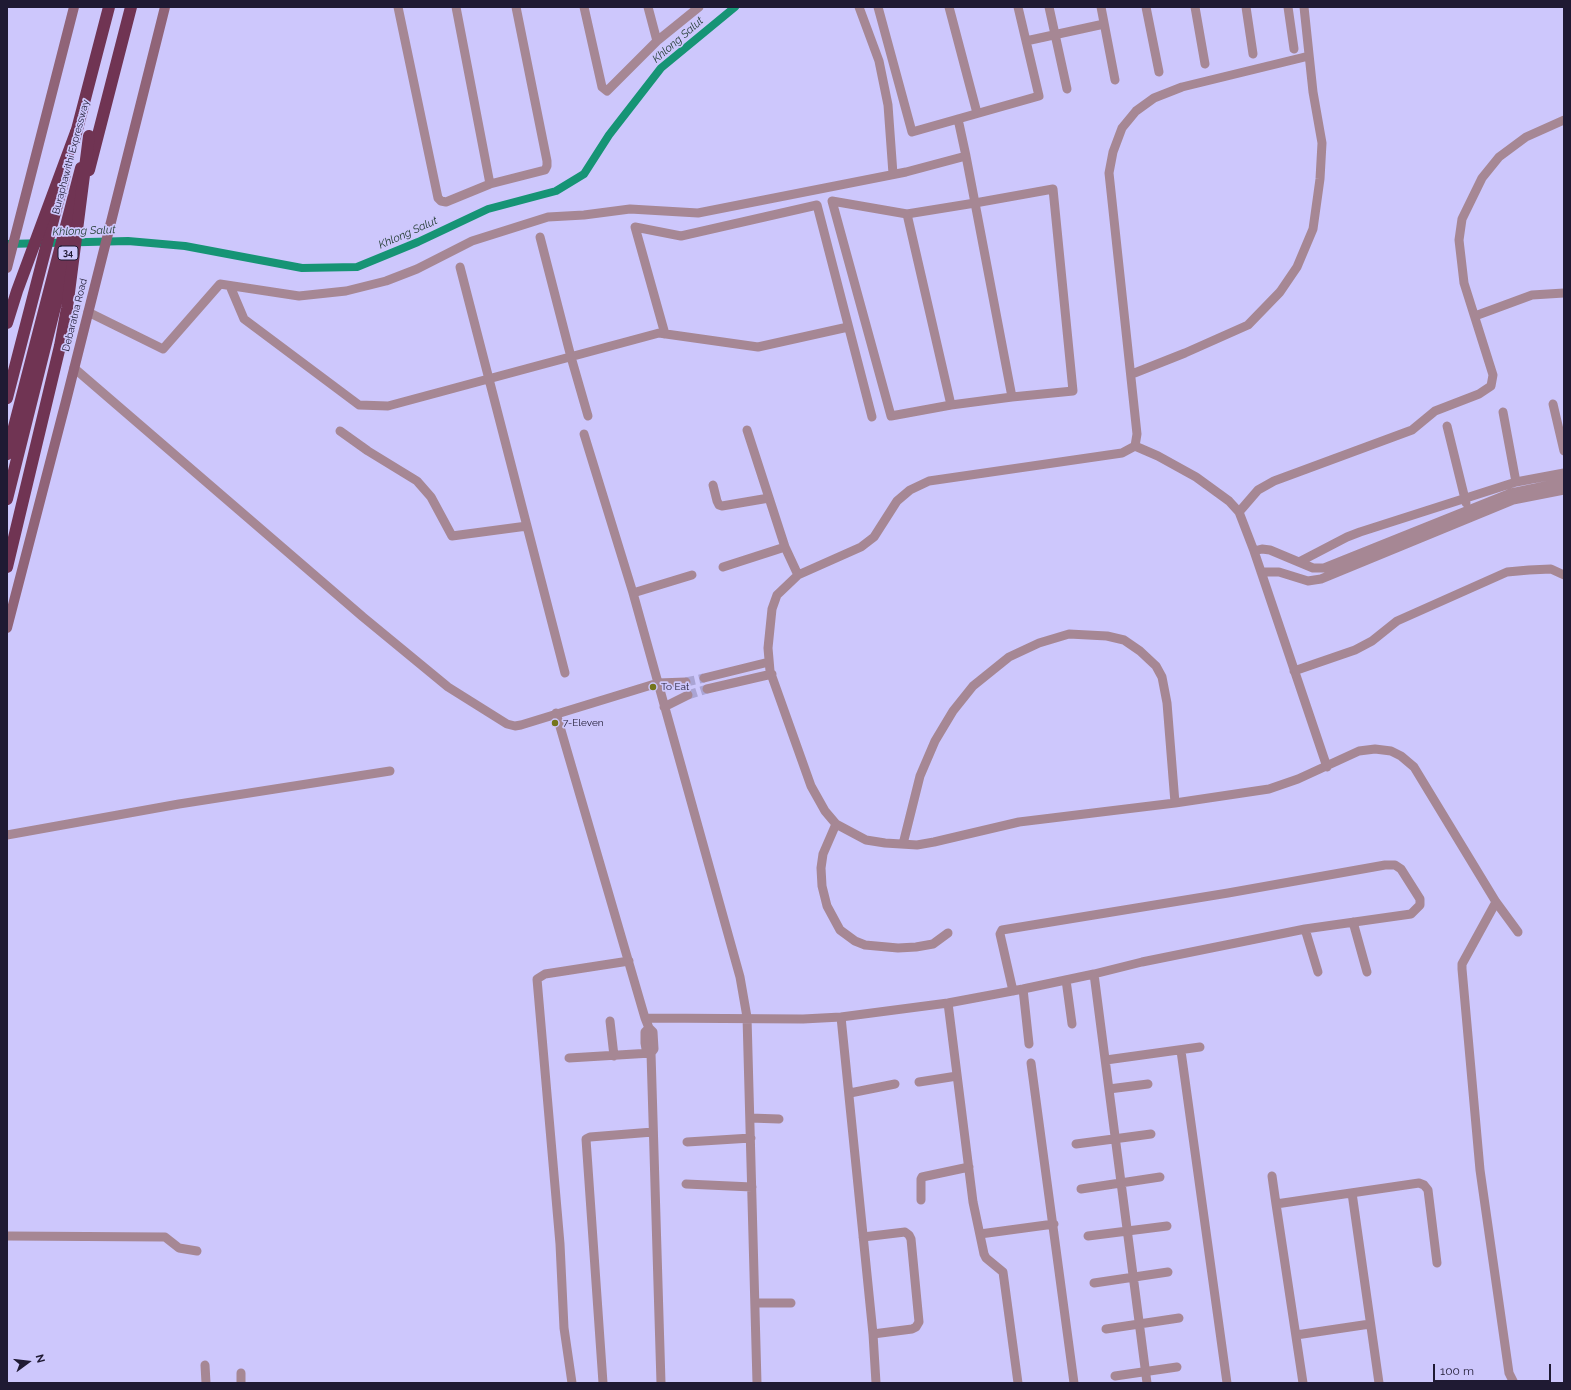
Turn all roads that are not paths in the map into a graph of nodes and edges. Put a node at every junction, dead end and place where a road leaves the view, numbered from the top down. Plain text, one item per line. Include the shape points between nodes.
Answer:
1 (74, 7) edge
2 (101, 7) edge
3 (109, 7) edge
4 (123, 7) edge
5 (131, 7) edge
6 (165, 7) edge
7 (398, 7) edge
8 (456, 7) edge
9 (516, 7) edge
10 (584, 7) edge
11 (648, 7) edge
12 (699, 7) edge
13 (859, 7) edge
14 (878, 7) edge
15 (950, 7) edge
16 (1018, 7) edge
17 (1049, 7) edge
18 (1100, 7) edge
19 (1146, 7) edge
20 (1195, 7) edge
21 (1246, 7) edge
22 (1288, 7) edge
23 (1304, 7) edge
24 (1104, 24) junction
25 (1055, 35) junction
26 (657, 41) junction
27 (1026, 41) junction
28 (1294, 49) dead end
29 (1254, 54) dead end
30 (1309, 56) junction
31 (1205, 64) dead end
32 (1159, 72) dead end
33 (1114, 80) dead end
34 (1067, 89) dead end
35 (977, 114) junction
36 (958, 119) junction
37 (1564, 120) edge
38 (76, 132) junction
39 (89, 136) junction
40 (966, 156) junction
41 (893, 174) junction
42 (490, 184) junction
43 (975, 203) junction
44 (907, 214) junction
45 (540, 238) dead end
46 (460, 267) dead end
47 (7, 268) edge
48 (230, 286) junction
49 (1564, 293) edge
50 (88, 312) junction
51 (1475, 316) junction
52 (7, 323) edge
53 (848, 327) junction
54 (665, 334) junction
55 (571, 357) junction
56 (7, 366) edge
57 (74, 368) junction
58 (1132, 374) junction
59 (488, 379) junction
60 (1012, 397) junction
61 (7, 398) edge
62 (1553, 404) dead end
63 (951, 405) junction
64 (1503, 412) dead end
65 (588, 416) dead end
66 (872, 416) dead end
67 (1447, 426) dead end
68 (340, 430) dead end
69 (747, 430) dead end
70 (584, 434) dead end
71 (1135, 446) junction
72 (1564, 451) edge
73 (7, 454) edge
74 (1564, 473) edge
75 (1516, 482) junction
76 (1564, 482) edge
77 (713, 485) dead end
78 (1564, 490) edge
79 (769, 498) junction
80 (1466, 498) junction
81 (7, 499) edge
82 (1239, 512) junction
83 (1469, 514) junction
84 (1389, 523) junction
85 (527, 526) junction
86 (1393, 540) junction
87 (785, 547) junction
88 (1254, 551) junction
89 (1299, 562) junction
90 (7, 567) edge
91 (723, 567) dead end
92 (1261, 572) junction
93 (692, 575) dead end
94 (798, 575) junction
95 (1564, 575) edge
96 (634, 592) junction
97 (7, 628) edge
98 (769, 662) junction
99 (1294, 671) junction
100 (565, 673) dead end
101 (772, 674) junction
102 (704, 678) tunnel mouth
103 (686, 682) tunnel mouth
104 (658, 683) junction
105 (707, 689) tunnel mouth
106 (688, 695) tunnel mouth
107 (664, 707) junction
108 (556, 713) junction
109 (1327, 767) junction
110 (390, 771) dead end
111 (1175, 803) junction
112 (836, 824) junction
113 (7, 835) edge
114 (903, 844) junction
115 (1496, 902) junction
116 (1353, 922) junction
117 (1305, 929) junction
118 (1518, 932) dead end
119 (948, 933) dead end
120 (629, 961) junction
121 (1318, 972) dead end
122 (1367, 972) dead end
123 (1094, 974) junction
124 (1066, 980) junction
125 (1023, 989) junction
126 (1012, 991) junction
127 (948, 1003) junction
128 (747, 1017) junction
129 (841, 1017) junction
130 (645, 1018) junction
131 (610, 1021) dead end
132 (1072, 1024) dead end
133 (1029, 1044) dead end
134 (1200, 1047) dead end
135 (1181, 1051) junction
136 (651, 1053) junction
137 (614, 1056) junction
138 (569, 1058) dead end
139 (1106, 1060) junction
140 (1031, 1063) dead end
141 (958, 1076) junction
142 (919, 1082) dead end
143 (895, 1084) dead end
144 (1148, 1084) dead end
145 (1109, 1089) junction
146 (850, 1093) junction
147 (750, 1118) junction
148 (779, 1119) dead end
149 (653, 1132) junction
150 (1151, 1134) dead end
151 (751, 1138) junction
152 (1116, 1138) junction
153 (686, 1142) dead end
154 (1076, 1144) dead end
155 (969, 1167) junction
156 (1272, 1176) dead end
157 (1160, 1177) dead end
158 (1122, 1182) junction
159 (686, 1184) dead end
160 (752, 1187) junction
161 (1081, 1190) dead end
162 (1352, 1193) junction
163 (921, 1200) dead end
164 (1276, 1204) junction
165 (1054, 1224) junction
166 (1167, 1226) dead end
167 (1128, 1230) junction
168 (980, 1234) junction
169 (7, 1236) edge
170 (1088, 1236) dead end
171 (863, 1237) junction
172 (197, 1251) dead end
173 (1437, 1263) dead end
174 (1168, 1272) dead end
175 (1134, 1278) junction
176 (1094, 1283) dead end
177 (756, 1303) junction
178 (791, 1303) dead end
179 (1178, 1318) dead end
180 (1370, 1324) junction
181 (1140, 1325) junction
182 (1106, 1329) dead end
183 (873, 1334) junction
184 (1296, 1335) junction
185 (205, 1365) dead end
186 (1177, 1367) dead end
187 (1146, 1370) junction
188 (241, 1373) dead end
189 (1115, 1376) dead end
190 (206, 1383) edge
191 (241, 1383) edge
192 (572, 1383) edge
193 (603, 1383) edge
194 (661, 1383) edge
195 (757, 1383) edge
196 (876, 1383) edge
197 (1018, 1383) edge
198 (1074, 1383) edge
199 (1147, 1383) edge
200 (1227, 1383) edge
201 (1303, 1383) edge
202 (1379, 1383) edge
203 (1514, 1383) edge

1 - 47 main road
2 - 56 highway
3 - 38 highway, Buraphawithi Expressway
4 - 39 highway, Buraphawithi Expressway
5 - 81 highway, 34
6 - 50 main road, Debaratna Road
7 - 42 street via 438,198 446,202
8 - 42 street
9 - 42 street via 547,166 545,170
10 - 26 street via 605,90 608,90
11 - 26 street
12 - 26 street
13 - 41 street via 879,61 888,105
14 - 36 street via 912,132
15 - 35 street
16 - 27 street
17 - 25 street
18 - 24 street
19 - 32 street
20 - 31 street
21 - 29 street
22 - 28 street
23 - 30 street
24 - 25 street
24 - 33 street
25 - 27 street
25 - 34 street
27 - 35 street via 1039,96
30 - 58 street via 1322,143 1320,179 1313,229 1297,267 1280,292 1248,325
30 - 58 street via 1182,87 1154,98 1136,111 1122,128 1109,173
35 - 36 street
36 - 40 street
37 - 51 street via 1526,137 1499,157 1482,178 1462,220 1458,240 1464,283
38 - 52 highway, bridge
38 - 61 highway, Buraphawithi Expressway, bridge
39 - 73 highway, Buraphawithi Expressway, bridge
39 - 90 highway, bridge via 67,308
40 - 41 street
40 - 43 street
41 - 48 street via 698,213 630,209 548,217 472,241 418,269 386,281 346,291 299,296
43 - 44 street
43 - 60 street
43 - 60 street via 1053,189 1073,391
44 - 63 street
44 - 63 street via 832,201 890,416
45 - 55 street
46 - 59 street
48 - 50 street via 220,284 163,349
48 - 59 street via 244,318 359,405 388,406
49 - 51 street via 1532,295
50 - 57 main road, Debaratna Road
51 - 82 street via 1493,375 1491,386 1487,390 1441,408 1412,430 1274,481 1258,490
53 - 54 street via 758,347
53 - 54 street via 817,205 681,236 635,227
53 - 66 street
54 - 55 street via 659,333
55 - 59 street
55 - 65 street
57 - 97 main road, Debaratna Road
57 - 108 street via 448,688 507,724 515,726
58 - 71 street via 1137,434
59 - 85 street
60 - 63 street
62 - 72 street
64 - 75 street
67 - 80 street
68 - 85 street via 368,451 417,481 431,497 452,536
69 - 79 street
70 - 96 street
71 - 82 street via 1196,477 1229,501
71 - 94 street via 1122,453 929,481 910,490 897,501 874,537 861,548
74 - 75 street
75 - 80 street
76 - 83 street via 1511,493
77 - 79 street via 717,501 722,506
78 - 83 street via 1513,500
79 - 87 street
80 - 83 street
80 - 84 street
82 - 88 street
83 - 86 street
83 - 92 street via 1321,579 1308,581 1279,572
84 - 86 street
84 - 89 street via 1347,537
85 - 100 street
86 - 89 street via 1324,568 1313,568
87 - 91 street
87 - 94 street
88 - 89 street via 1270,550
88 - 92 street
92 - 99 street
93 - 96 street
94 - 98 street via 777,595 772,609
95 - 99 street via 1551,569 1507,572 1397,621 1372,642 1355,650
96 - 104 street
98 - 101 street
98 - 102 street
99 - 109 street
101 - 105 street
101 - 112 street via 811,786 825,811
103 - 104 street
104 - 107 street
104 - 108 street
106 - 107 street
107 - 128 street via 740,976
108 - 120 street
109 - 111 street via 1269,789
109 - 115 street via 1359,752 1375,749 1401,756 1414,767
110 - 113 street via 178,804
111 - 114 street via 1019,822 934,842
111 - 114 street via 1167,703 1162,677 1156,666 1124,640 1106,636 1069,634 1039,643 1009,657 973,686 953,711 935,741 920,776
112 - 114 street via 866,840
112 - 119 street via 823,854 821,868 827,906 840,930 855,941 898,948 933,944
115 - 118 street
115 - 203 street via 1462,964 1462,969 1480,1170 1508,1373
116 - 117 street
116 - 122 street
116 - 126 street via 1411,914 1417,908 1420,899 1401,869 1395,865 1385,865 1002,930 1000,934
117 - 121 street
117 - 123 street
120 - 130 street
120 - 192 street via 545,974 537,979 560,1244 564,1328
123 - 124 street
123 - 139 street
124 - 125 street
124 - 132 street
125 - 126 street
125 - 133 street
126 - 127 street
127 - 129 street
127 - 141 street
128 - 129 street
128 - 130 street
128 - 147 street
129 - 146 street
130 - 136 street via 655,1042
131 - 137 street
134 - 135 street
135 - 139 street
135 - 200 street
136 - 137 street
136 - 149 street
137 - 138 street
139 - 145 street
140 - 165 street
141 - 142 street
141 - 155 street
143 - 146 street
144 - 145 street
145 - 152 street
146 - 171 street
147 - 148 street
147 - 151 street
149 - 193 street via 586,1139
149 - 194 street
150 - 152 street
151 - 153 street
151 - 160 street
152 - 154 street
152 - 158 street
155 - 163 street via 922,1177
155 - 168 street
156 - 164 street
157 - 158 street
158 - 161 street
158 - 167 street
159 - 160 street
160 - 177 street
162 - 164 street
162 - 173 street via 1420,1183 1424,1185 1428,1190
162 - 180 street
164 - 184 street
165 - 168 street
165 - 198 street
166 - 167 street
167 - 170 street
167 - 175 street
168 - 197 street via 986,1258 1003,1272
169 - 172 street via 165,1237 179,1248
171 - 183 street
171 - 183 street via 905,1232 909,1235 919,1322 912,1329
174 - 175 street
175 - 176 street
175 - 181 street
177 - 178 street
177 - 195 street
179 - 181 street
180 - 184 street
180 - 202 street
181 - 182 street
181 - 187 street
183 - 196 street
184 - 201 street
185 - 190 street
186 - 187 street
187 - 189 street
187 - 199 street
188 - 191 street

